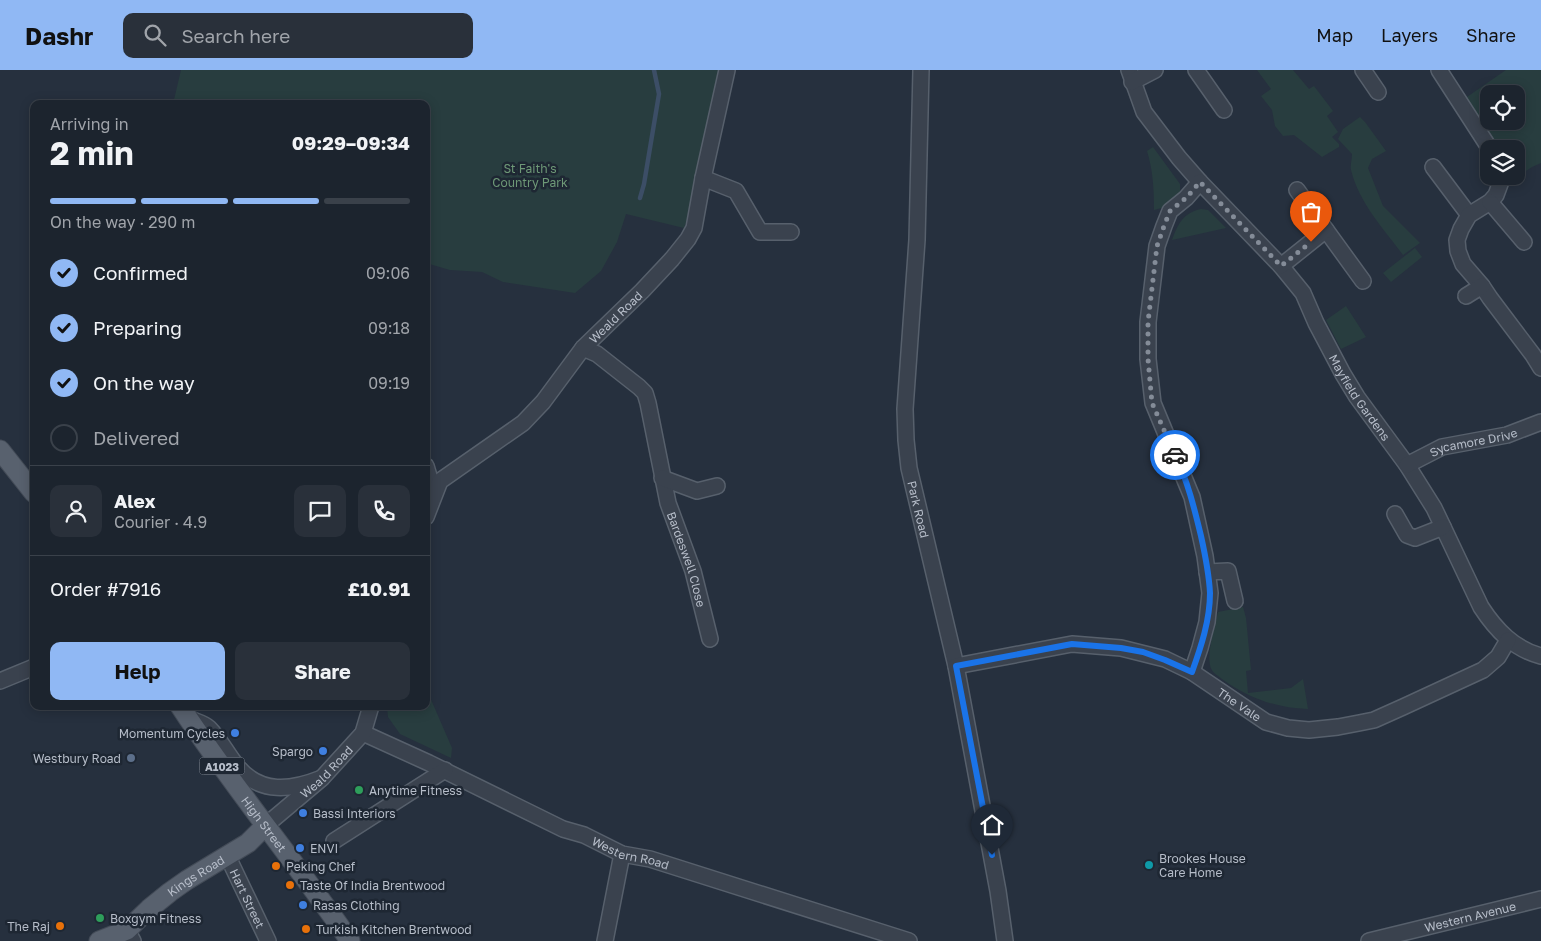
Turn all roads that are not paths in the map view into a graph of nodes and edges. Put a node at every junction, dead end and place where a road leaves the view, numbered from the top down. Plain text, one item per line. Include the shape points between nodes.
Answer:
1 (727, 70) edge
2 (921, 70) edge
3 (1155, 70) edge
4 (1196, 70) edge
5 (1364, 70) edge
6 (1440, 70) edge
7 (1131, 76) edge
8 (1378, 92) dead end
9 (1224, 110) dead end
10 (1484, 140) edge
11 (1433, 167) dead end
12 (703, 178) junction
13 (1200, 182) junction
14 (1500, 185) edge
15 (1297, 190) dead end
16 (1490, 202) junction
17 (1469, 215) junction
18 (1326, 230) junction
19 (791, 232) dead end
20 (1524, 242) dead end
21 (1281, 266) junction
22 (1363, 281) dead end
23 (1482, 286) junction
24 (1466, 296) dead end
25 (583, 348) junction
26 (1541, 368) edge
27 (1541, 422) edge
28 (0, 450) edge
29 (1407, 465) junction
30 (430, 475) edge
31 (662, 478) junction
32 (717, 486) dead end
33 (30, 488) edge
34 (1396, 514) dead end
35 (1443, 527) junction
36 (1207, 572) junction
37 (1235, 601) dead end
38 (710, 639) dead end
39 (1508, 640) junction
40 (1541, 656) edge
41 (956, 666) junction
42 (30, 669) edge
43 (1192, 672) junction
44 (0, 681) edge
45 (370, 710) edge
46 (184, 712) edge
47 (363, 733) junction
48 (445, 770) junction
49 (322, 778) junction
50 (265, 826) junction
51 (334, 841) dead end
52 (622, 854) junction
53 (227, 856) junction
54 (1541, 898) edge
55 (130, 935) edge
56 (99, 941) edge
57 (268, 941) edge
58 (350, 941) edge
59 (605, 941) edge
60 (909, 941) edge
61 (1005, 941) edge
62 (1369, 941) edge

1 - 12 street, Weald Road
2 - 41 street, Park Road via 918,240 905,409 906,440 909,468
3 - 7 street, Mayfield Gardens
4 - 9 street
5 - 8 street
6 - 10 street
7 - 13 street, Mayfield Gardens via 1144,112
11 - 17 street
12 - 19 street via 736,190 760,232
12 - 25 street, Weald Road via 694,228 688,239 642,291
13 - 21 street, Mayfield Gardens
13 - 36 street via 1170,211 1157,246 1148,322 1148,359 1152,403 1192,497
14 - 16 street
15 - 18 street
16 - 17 street
16 - 20 street
17 - 23 street via 1457,240 1458,251 1463,264
18 - 21 street
18 - 22 street
21 - 29 street, Mayfield Gardens via 1303,294 1357,397
23 - 24 street
23 - 26 street
25 - 30 street, Weald Road via 523,423
25 - 31 street, Bardeswell Close via 597,354 645,393
27 - 29 street, Sycamore Drive via 1507,435 1442,447
28 - 33 main road
29 - 35 street, Mayfield Gardens
31 - 32 street via 697,491
31 - 38 street, Bardeswell Close via 668,504 693,571
34 - 35 street via 1407,535 1415,538
35 - 39 street, Mayfield Gardens via 1488,618
36 - 37 street via 1228,571
36 - 43 street via 1210,593 1207,622
39 - 40 street, Mayfield Gardens
39 - 43 street, The Vale via 1498,657 1483,670 1404,708 1374,720 1309,730 1266,722
41 - 43 street, The Vale via 1072,644 1143,652
41 - 61 street, Park Road
42 - 44 street
45 - 47 street, Weald Road
46 - 49 street via 208,727 238,768 258,783 284,788
46 - 50 main road, High Street / A1023
47 - 48 street, Western Road
47 - 49 street, Weald Road
48 - 51 street
48 - 52 street, Western Road via 563,829 584,835
49 - 50 street, Weald Road
50 - 53 main road, Kings Road via 248,843
50 - 58 main road, High Street / A1023
52 - 59 street
52 - 60 street, Western Road via 650,859
53 - 55 main road, Kings Road via 149,909
53 - 57 street, Hart Street
54 - 62 street, Western Avenue
55 - 56 main road, Kings Road

